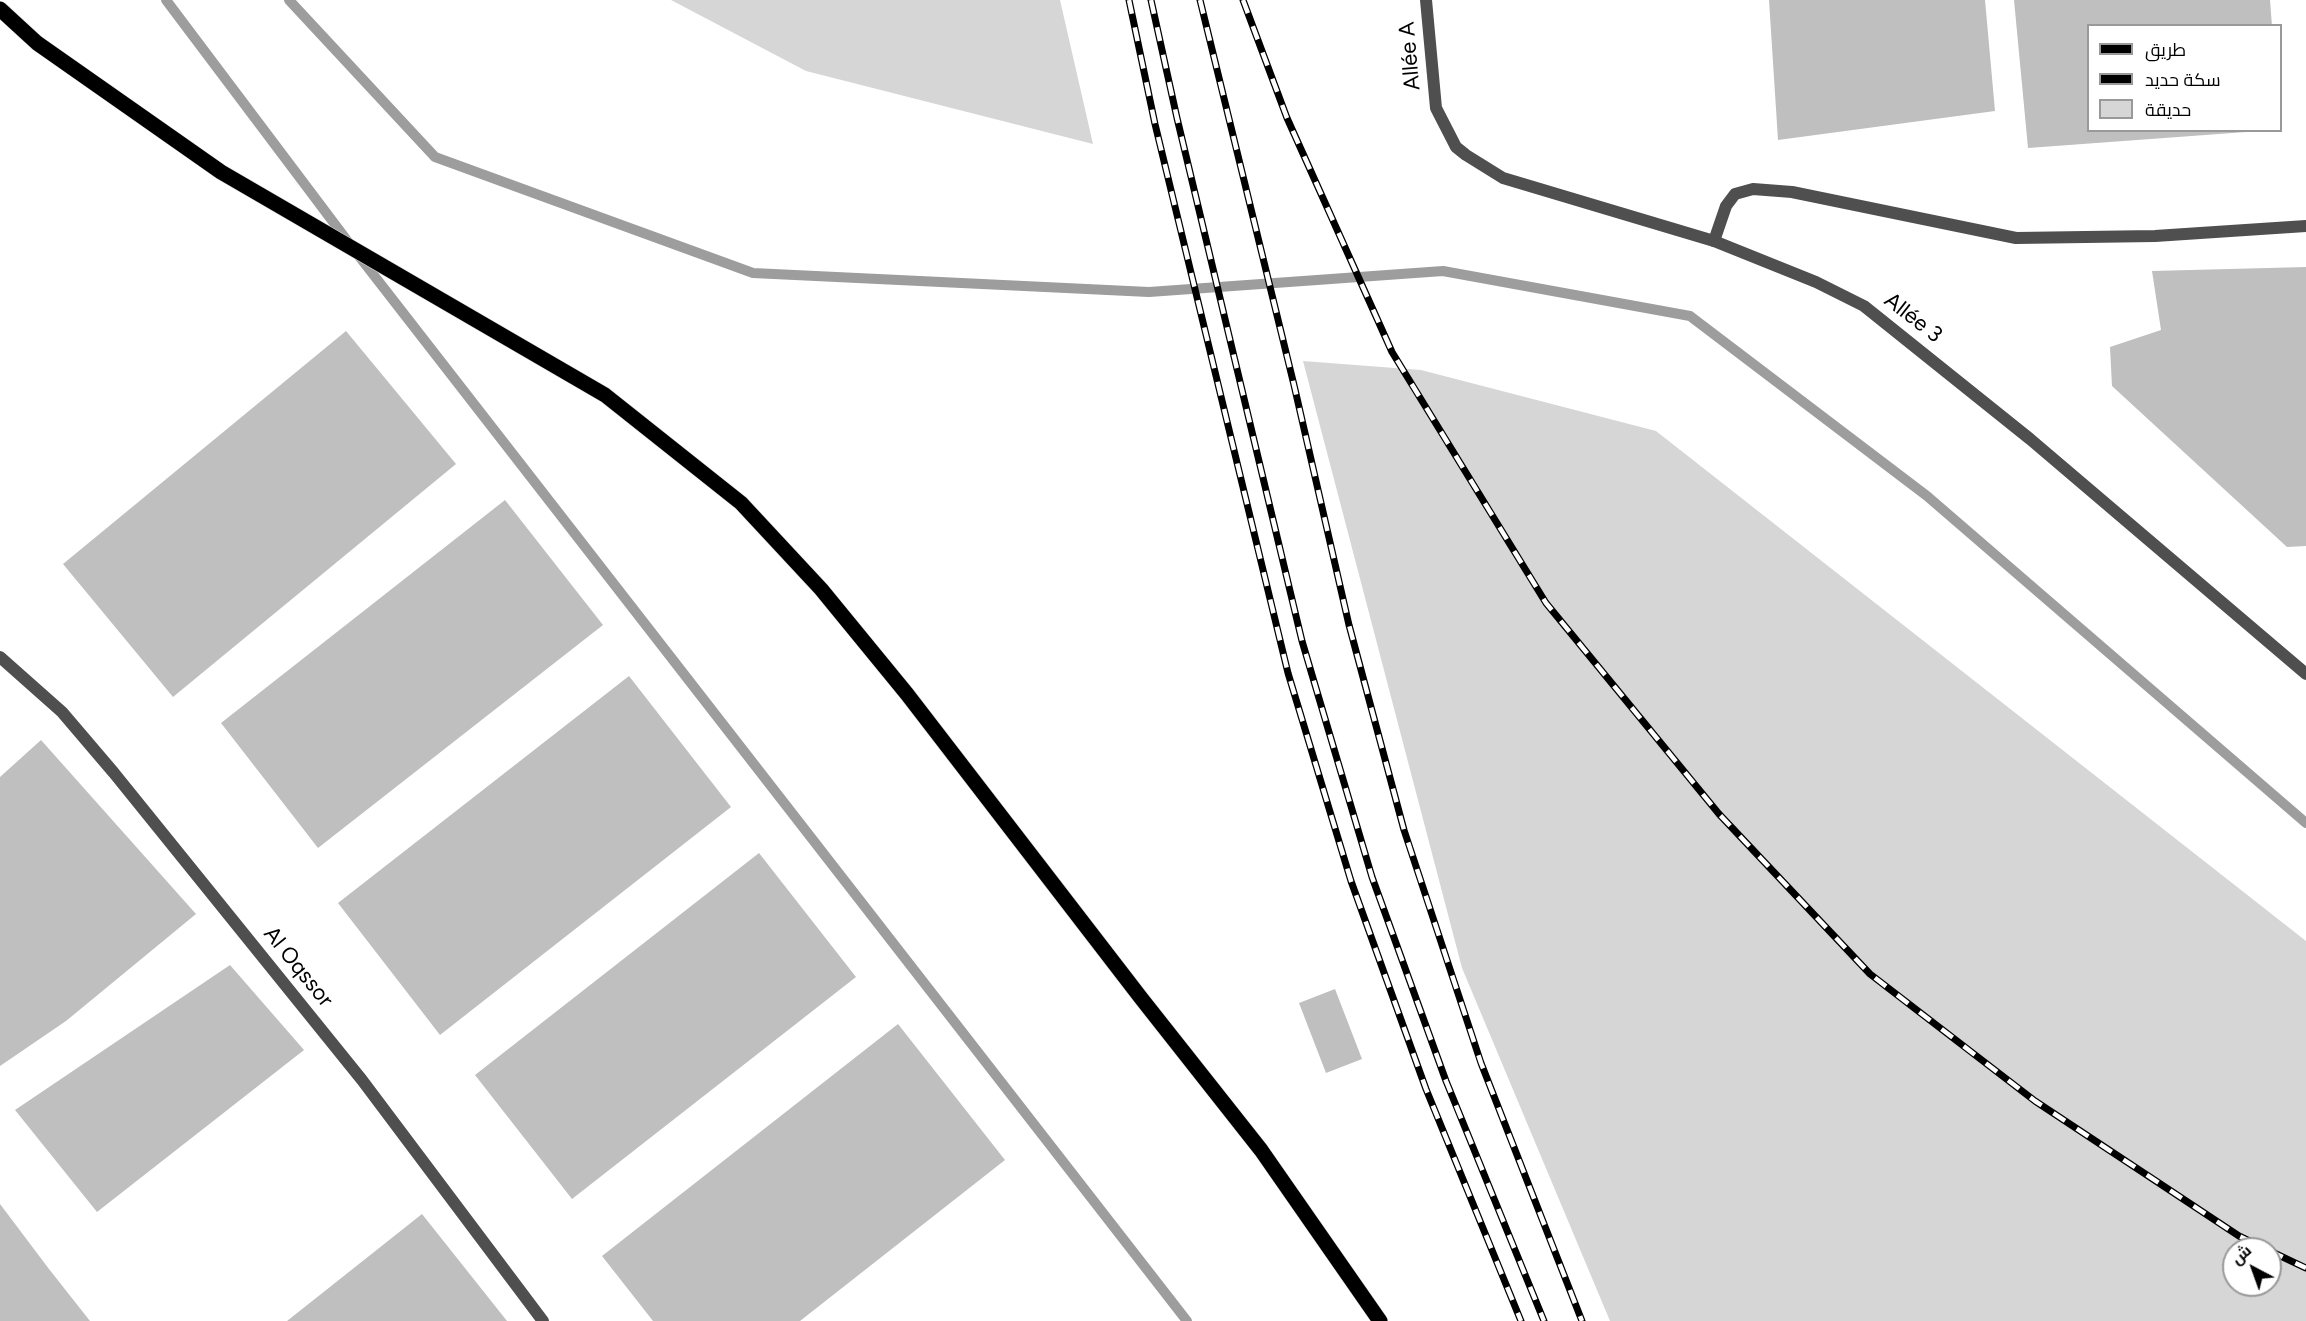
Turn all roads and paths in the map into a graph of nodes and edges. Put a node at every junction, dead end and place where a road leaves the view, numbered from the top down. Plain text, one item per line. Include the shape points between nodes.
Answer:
1 (1426, 0) edge
2 (0, 9) edge
3 (1436, 108) joint
4 (2306, 226) edge
5 (1714, 241) junction
6 (0, 657) edge
7 (2306, 674) edge
8 (543, 1321) edge
9 (1380, 1321) edge

1 - 3 street, Allée A
2 - 9 main road via 55,57 221,172 605,395 741,503 821,589 907,694 1261,1150
3 - 5 street, Allée 3 via 1456,147 1503,178
4 - 5 street via 2155,236 2016,238 1792,192 1753,189 1735,194 1726,206
5 - 7 street, Allée 3 via 1864,306 2030,439
6 - 8 street, Al Oqssor via 62,712 114,773 362,1080

